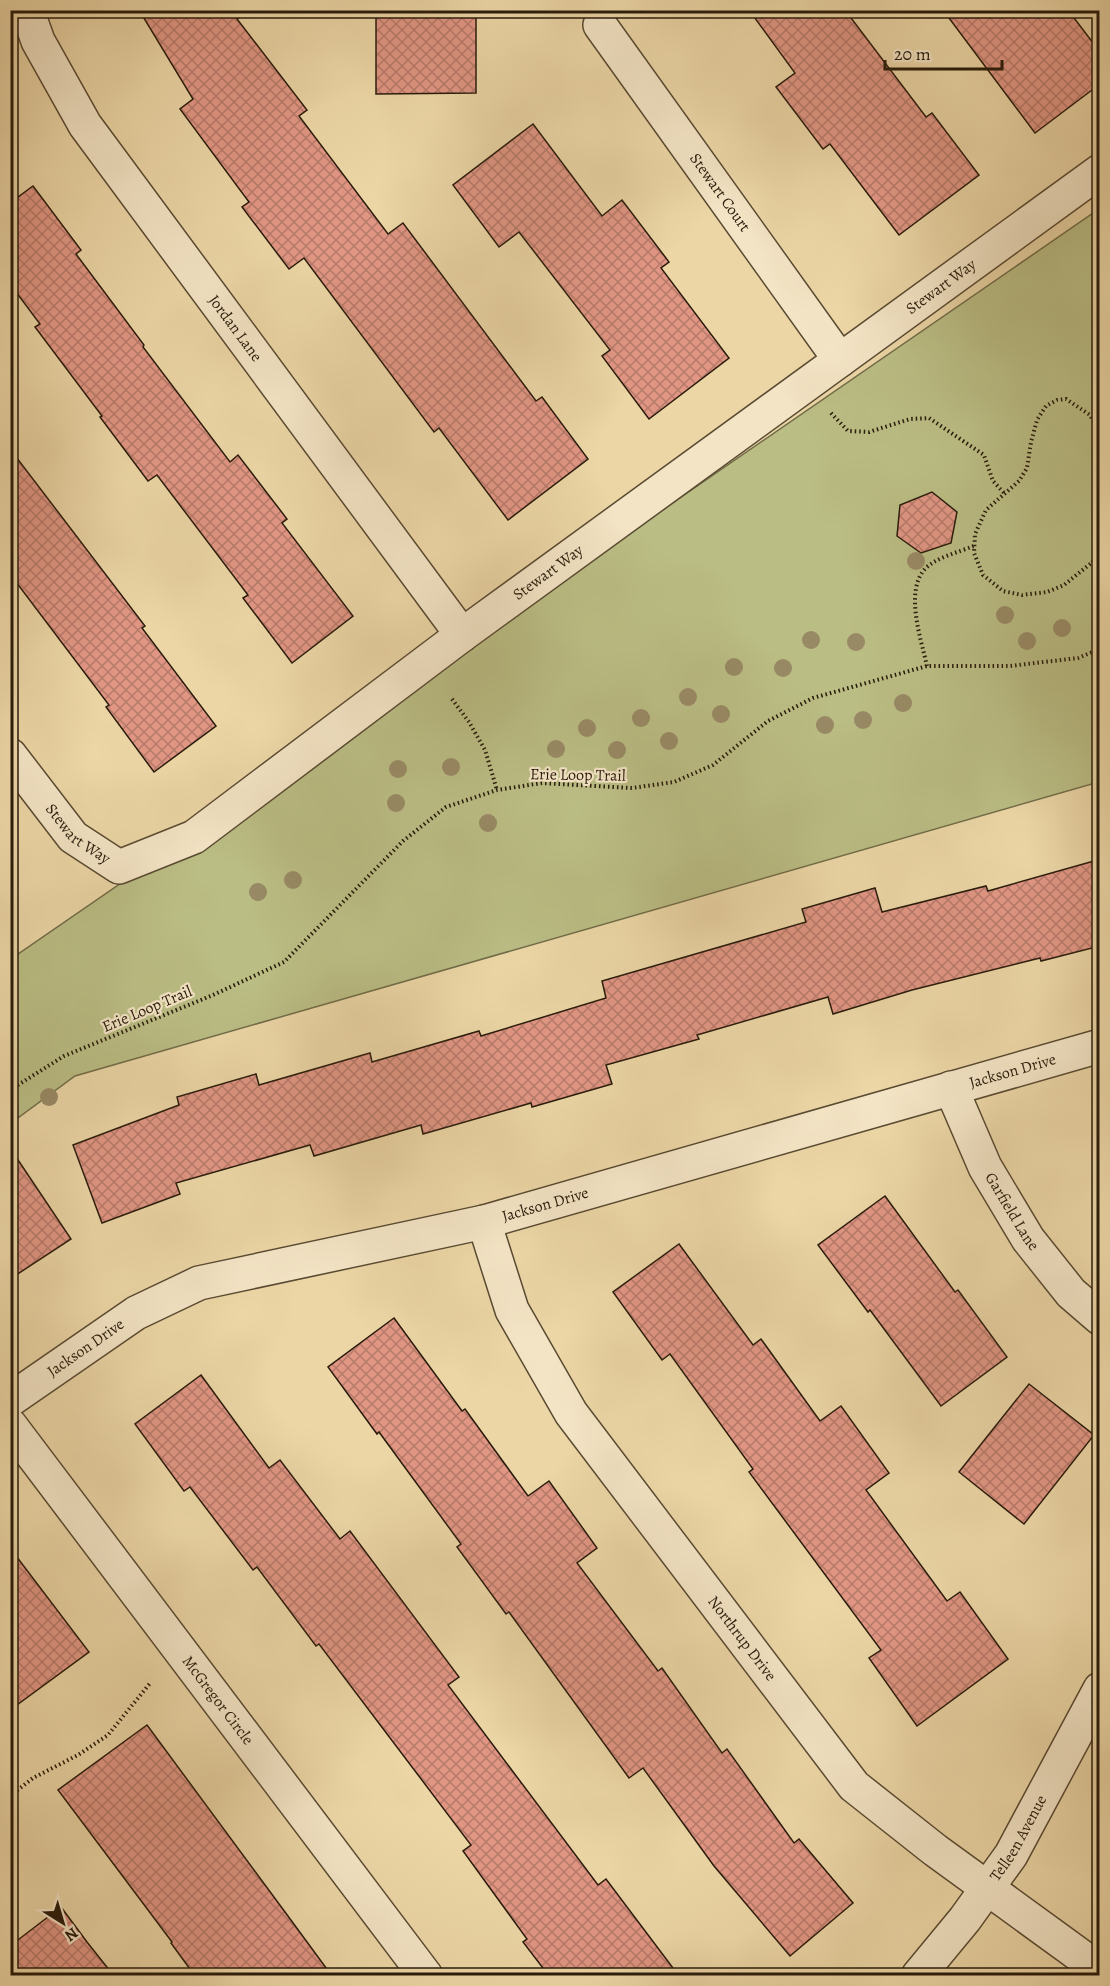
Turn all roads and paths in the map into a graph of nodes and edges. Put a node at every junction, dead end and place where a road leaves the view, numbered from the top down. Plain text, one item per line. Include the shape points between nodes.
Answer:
1 (27, 10) edge
2 (600, 26) dead end
3 (1100, 171) edge
4 (840, 360) junction
5 (829, 411) dead end
6 (1100, 434) edge
7 (1004, 493) junction
8 (974, 546) junction
9 (1100, 556) edge
10 (1092, 560) junction
11 (1100, 567) edge
12 (462, 635) junction
13 (1100, 649) edge
14 (927, 666) junction
15 (452, 699) dead end
16 (10, 755) edge
17 (497, 790) junction
18 (1100, 1046) edge
19 (951, 1088) junction
20 (10, 1090) edge
21 (484, 1222) junction
22 (1100, 1318) edge
23 (10, 1400) edge
24 (10, 1425) edge
25 (151, 1682) dead end
26 (1100, 1689) edge
27 (10, 1796) edge
28 (988, 1888) junction
29 (1100, 1970) edge
30 (426, 1976) edge
31 (918, 1976) edge

1 - 12 street, Jordan Lane via 38,41 85,125
2 - 4 street, Stewart Court
3 - 4 street, Stewart Way
4 - 12 street, Stewart Way
5 - 7 path via 848,431 869,432 910,418 929,418 984,455 993,481
6 - 7 path via 1090,415 1066,399 1046,406 1037,420 1027,468
7 - 8 path via 986,510
8 - 10 path via 983,575 1003,591 1022,595 1064,585
8 - 14 path via 924,569 916,582 914,601
9 - 10 path
10 - 11 path
12 - 16 street, Stewart Way via 194,837 119,867 73,837
13 - 14 path, Erie Loop Trail via 1078,658 1010,666
14 - 17 path, Erie Loop Trail via 813,698 768,721 713,765 674,782 632,788 542,783
15 - 17 path via 485,750
17 - 20 path, Erie Loop Trail via 446,807 403,841 284,962 64,1056
18 - 19 street, Jackson Drive
19 - 21 street, Jackson Drive
19 - 22 street, Garfield Lane via 985,1167 1028,1239 1071,1293
21 - 23 street, Jackson Drive via 199,1283 136,1313
21 - 28 street, Northrup Drive via 512,1310 571,1413 854,1786
24 - 30 street, McGregor Circle
25 - 27 path via 108,1735 33,1778
26 - 28 street, Telleen Avenue via 1011,1855
28 - 29 street, Northrup Drive
28 - 31 street, Telleen Avenue

